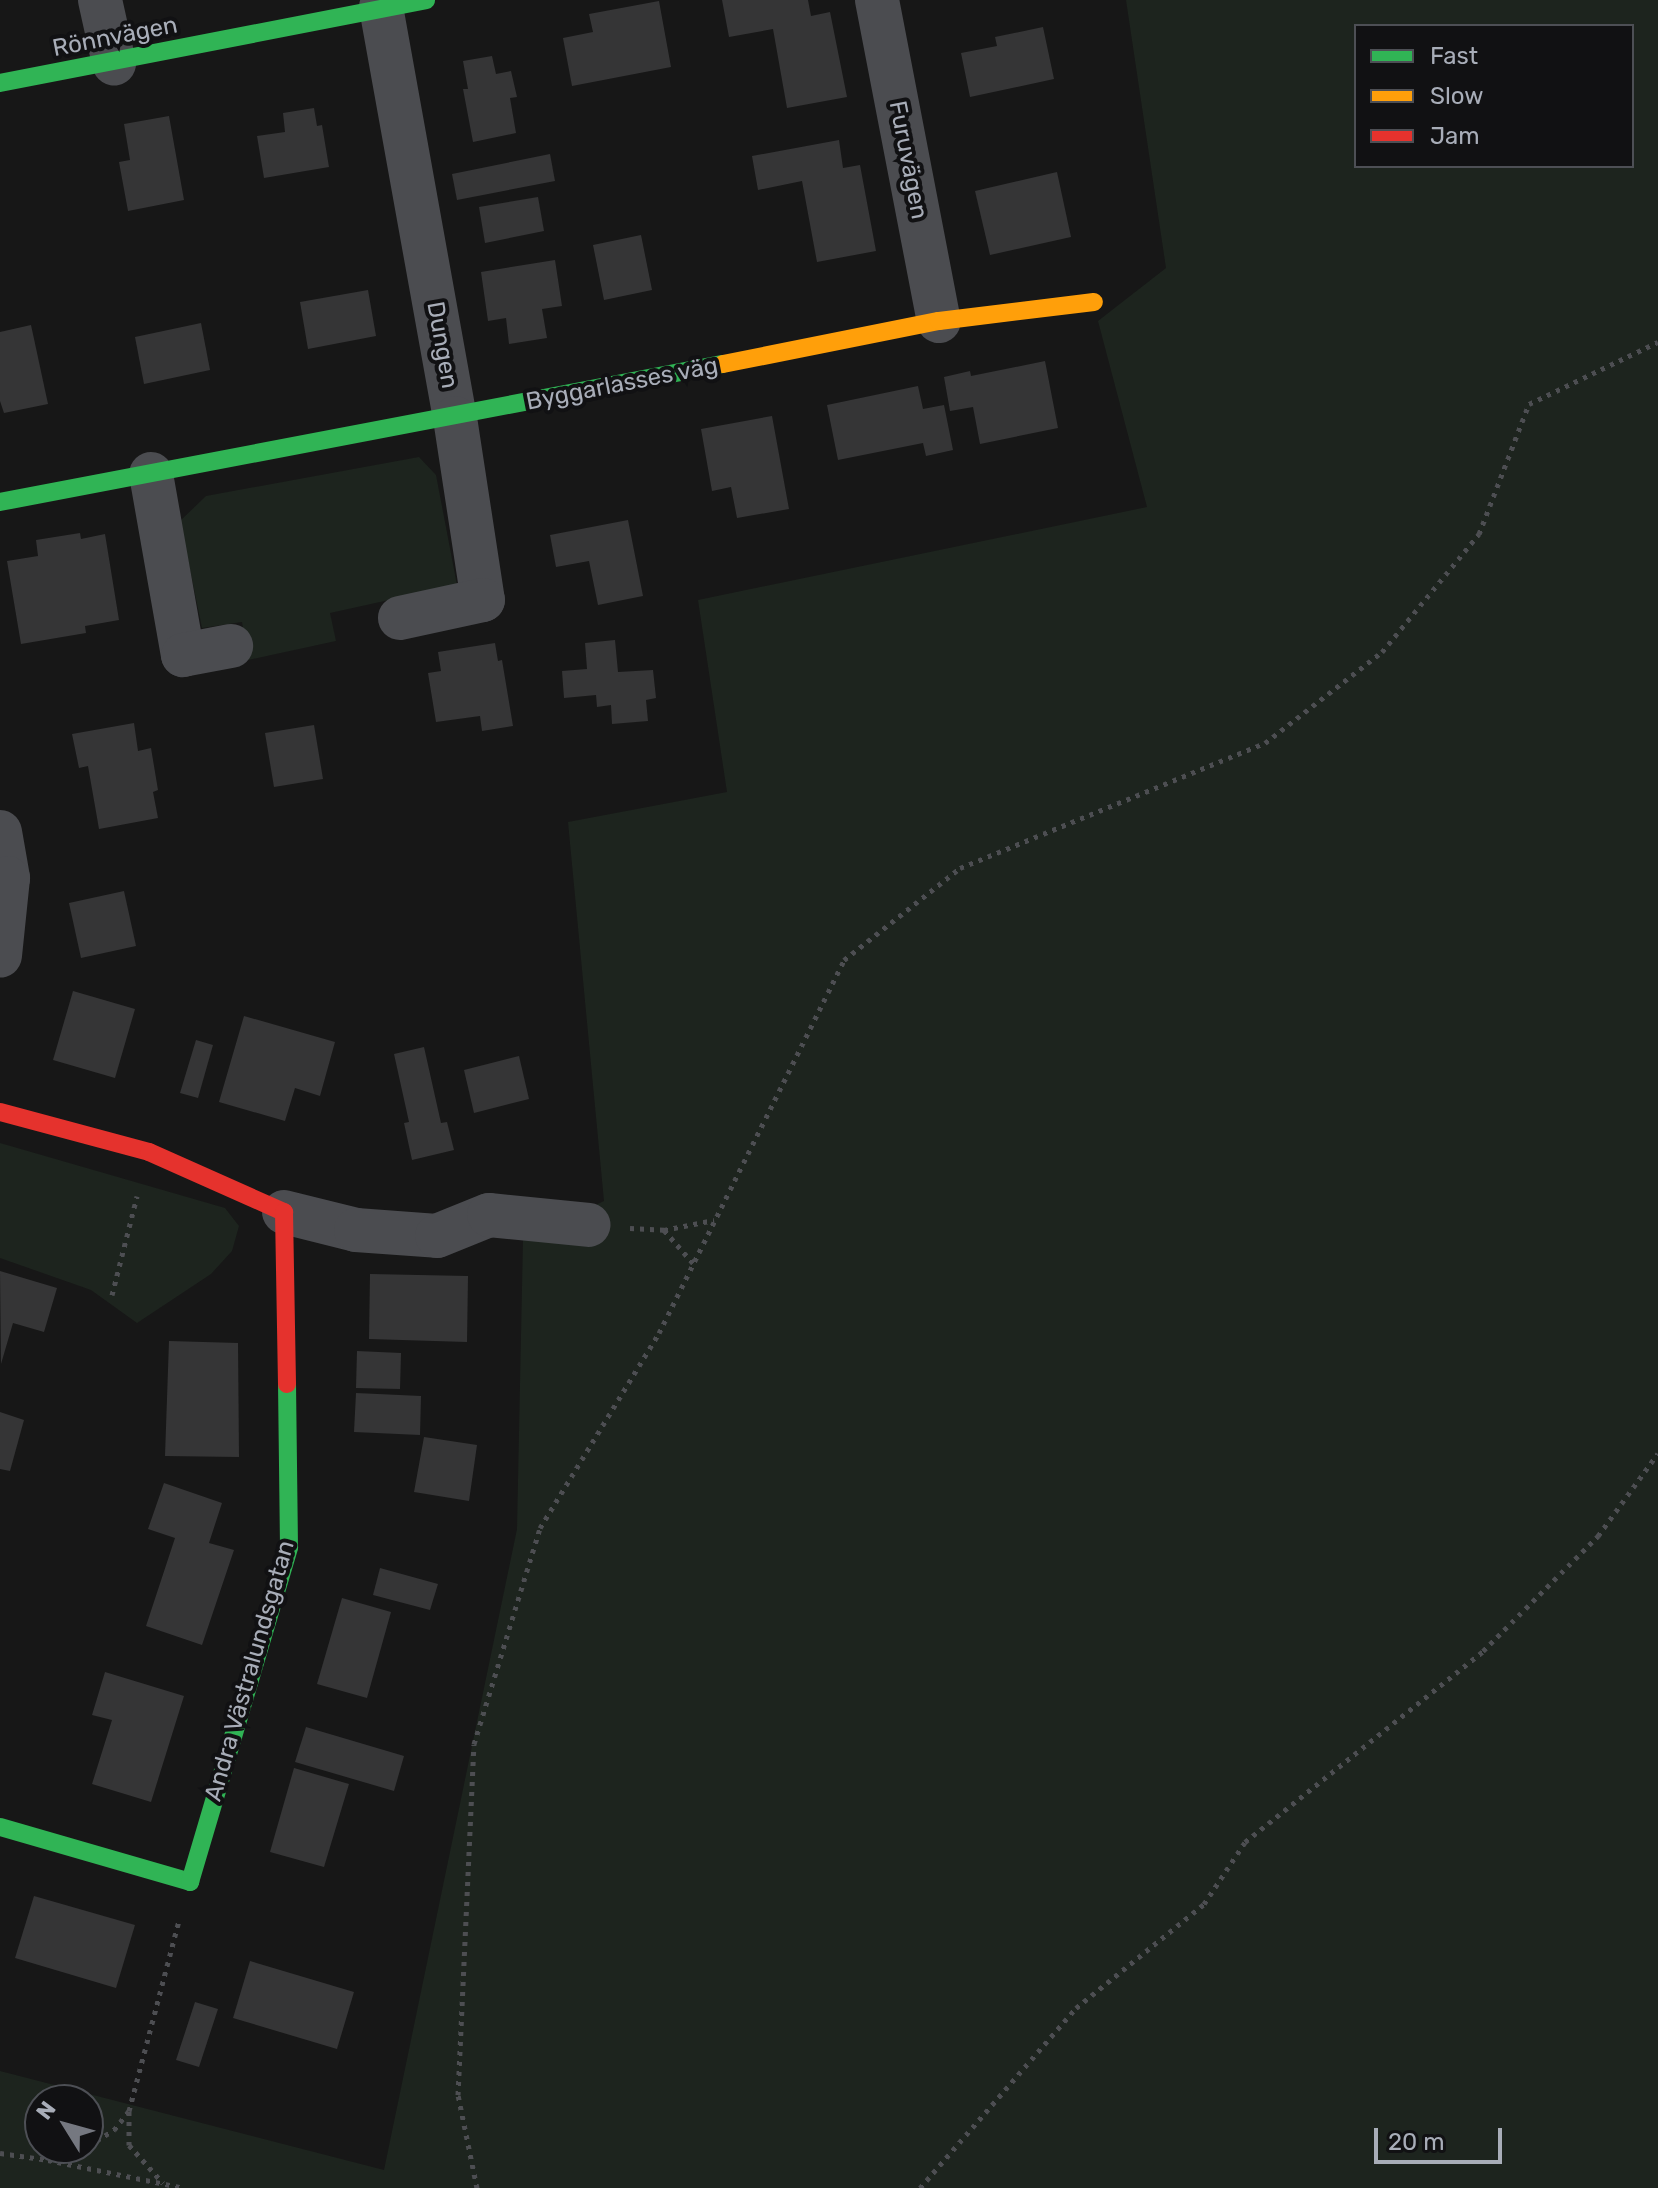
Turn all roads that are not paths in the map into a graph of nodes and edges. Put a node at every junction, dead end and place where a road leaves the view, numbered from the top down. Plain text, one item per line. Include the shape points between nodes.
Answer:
1 (100, 0) edge
2 (426, 0) edge
3 (877, 0) edge
4 (381, 7) junction
5 (114, 63) junction
6 (0, 83) edge
7 (1094, 302) dead end
8 (939, 321) junction
9 (455, 418) junction
10 (151, 474) junction
11 (0, 502) edge
12 (400, 618) dead end
13 (231, 646) dead end
14 (0, 832) edge
15 (0, 956) edge
16 (0, 1112) edge
17 (284, 1212) junction
18 (589, 1225) road end
19 (0, 1827) edge

1 - 5 street
2 - 4 street, Rönnvägen
3 - 8 street, Furuvägen
4 - 5 street, Rönnvägen
4 - 9 street, Dungen
5 - 6 street, Rönnvägen
7 - 8 street, Byggarlasses väg
8 - 9 street, Byggarlasses väg
9 - 10 street, Byggarlasses väg
9 - 12 street, Dungen via 483,600
10 - 11 street, Byggarlasses väg
10 - 13 street via 183,655
14 - 15 street via 8,878
16 - 17 street via 149,1152
17 - 18 street via 356,1230 437,1236 489,1215
17 - 19 street, Andra Västralundsgatan via 289,1547 190,1882

